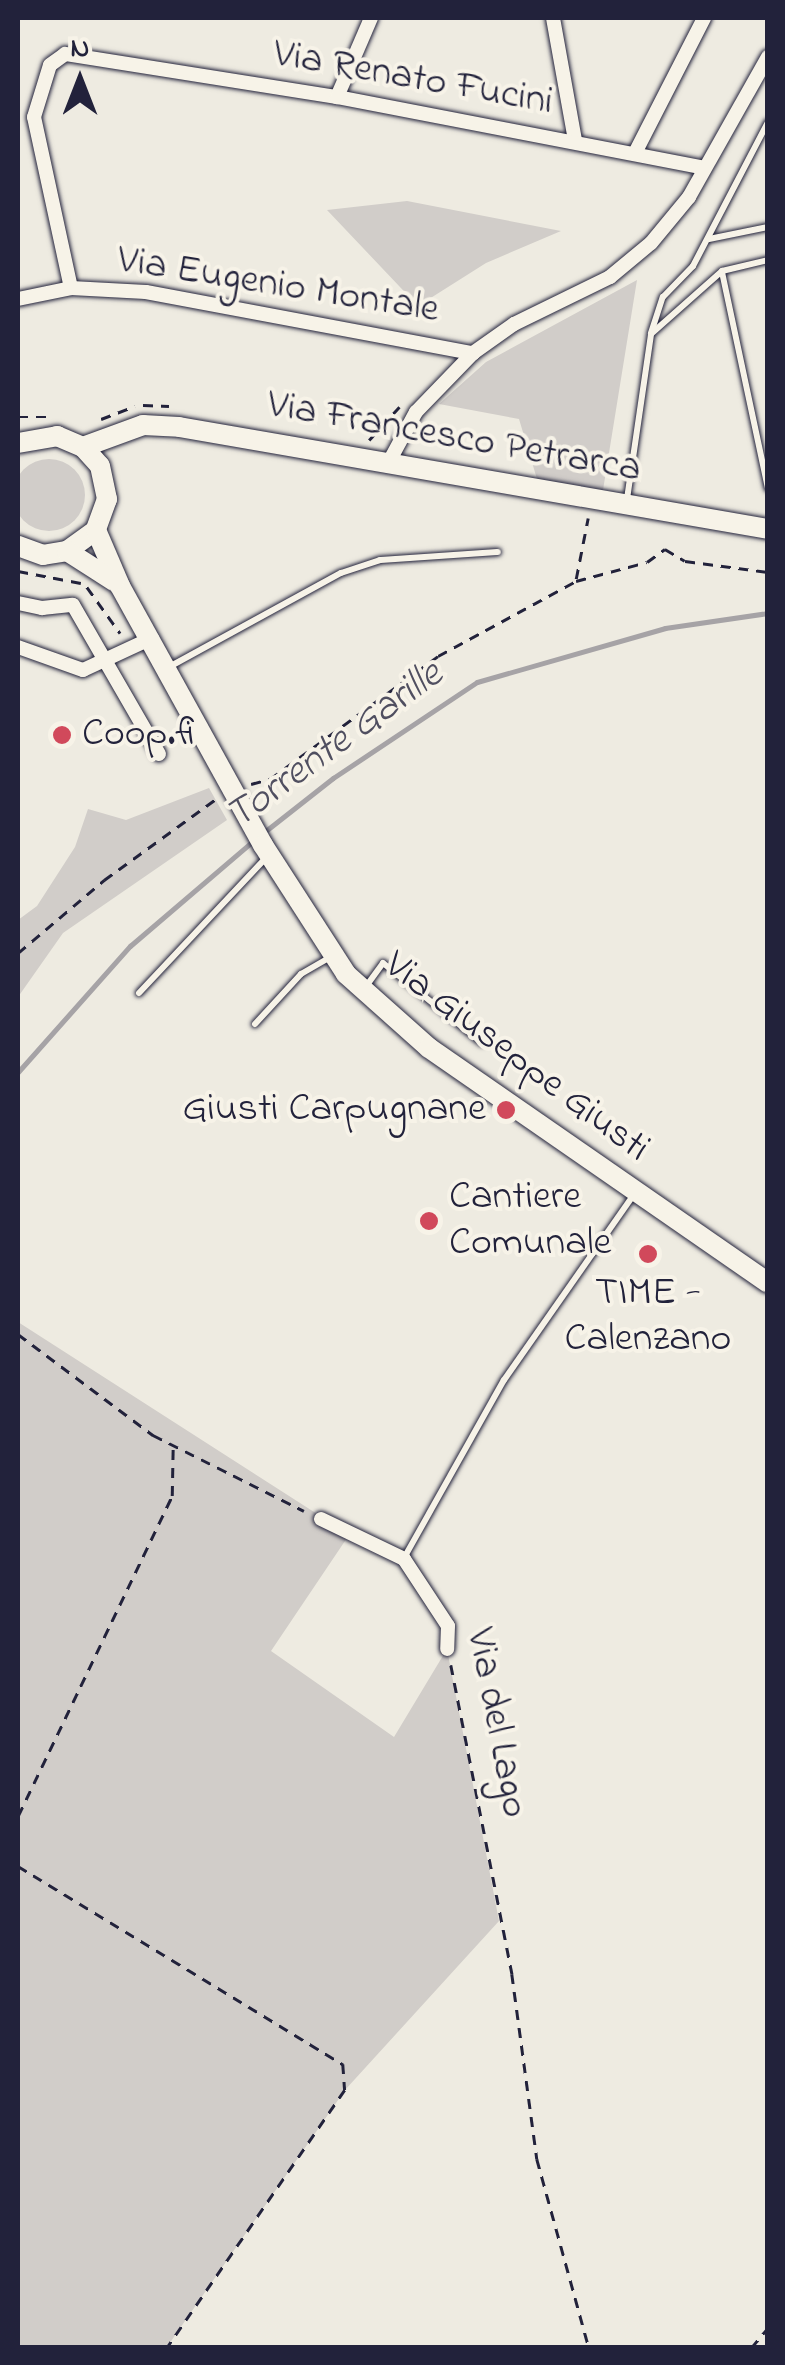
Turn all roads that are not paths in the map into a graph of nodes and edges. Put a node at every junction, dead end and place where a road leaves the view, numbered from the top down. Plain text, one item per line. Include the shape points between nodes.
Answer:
1 (371, 18) edge
2 (553, 18) edge
3 (704, 18) edge
4 (768, 58) edge
5 (337, 97) junction
6 (768, 122) edge
7 (575, 140) junction
8 (635, 153) junction
9 (704, 168) junction
10 (768, 227) edge
11 (708, 239) junction
12 (768, 260) edge
13 (722, 271) junction
14 (71, 288) junction
15 (18, 299) edge
16 (651, 334) junction
17 (474, 353) junction
18 (130, 431) junction
19 (21, 439) edge
20 (83, 447) junction
21 (390, 460) junction
22 (106, 483) junction
23 (768, 488) edge
24 (627, 502) junction
25 (96, 530) junction
26 (768, 530) edge
27 (18, 546) edge
28 (67, 552) junction
29 (498, 552) dead end
30 (120, 586) junction
31 (18, 603) edge
32 (152, 638) junction
33 (18, 647) edge
34 (106, 663) junction
35 (168, 668) junction
36 (159, 754) dead end
37 (266, 850) junction
38 (334, 955) junction
39 (363, 990) junction
40 (139, 993) dead end
41 (255, 1024) dead end
42 (482, 1042) dead end
43 (636, 1192) junction
44 (768, 1283) edge
45 (321, 1519) road end
46 (404, 1559) junction
47 (447, 1649) road end

1 - 5 street
2 - 7 street
3 - 8 street
4 - 9 street
5 - 7 street, Via Renato Fucini
5 - 14 street, Via Renato Fucini via 73,53 56,58 34,117
6 - 11 lane
7 - 8 street, Via Renato Fucini
8 - 9 street, Via Renato Fucini
9 - 17 street via 670,222 628,265 514,324
10 - 11 lane
11 - 16 lane via 694,266 664,297
12 - 13 lane
13 - 16 lane
13 - 23 lane
14 - 15 street
14 - 17 street, Via Eugenio Montale via 146,292
16 - 24 lane
17 - 21 street via 416,412
18 - 20 street, Via Francesco Petrarca
18 - 21 street, Via Francesco Petrarca via 156,424
18 - 22 street via 110,461
19 - 20 street via 56,436
20 - 22 street
21 - 24 street, Via Francesco Petrarca
22 - 25 street
24 - 26 street, Via Francesco Petrarca
25 - 28 street
25 - 30 street, Via Giuseppe Giusti
27 - 28 street, Via Giuseppe Giusti via 43,555
28 - 30 street, Via Giuseppe Giusti
29 - 35 lane via 380,560 341,573
30 - 32 street, Via Giuseppe Giusti
31 - 34 street via 73,606
32 - 34 street
32 - 35 street, Via Giuseppe Giusti
33 - 34 street via 83,670
34 - 36 street
35 - 37 street, Via Giuseppe Giusti via 232,800
37 - 38 street, Via Giuseppe Giusti
37 - 40 lane
38 - 39 street, Via Giuseppe Giusti
38 - 41 lane via 301,974
39 - 42 lane via 383,963
39 - 43 street, Via Giuseppe Giusti via 429,1048
43 - 44 street, Via Giuseppe Giusti
43 - 46 lane via 504,1380
45 - 46 street
46 - 47 street, Via del Lago via 448,1626

